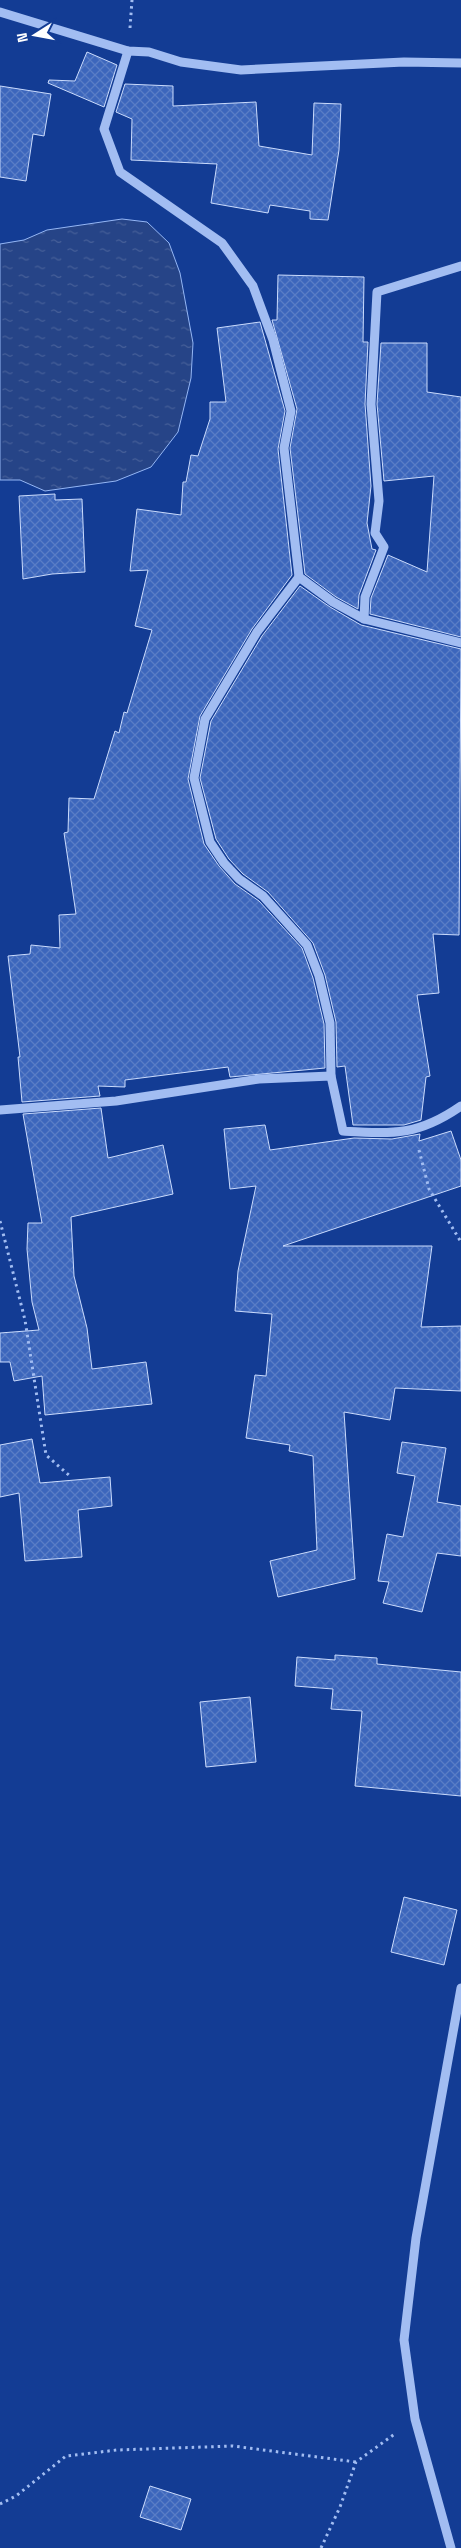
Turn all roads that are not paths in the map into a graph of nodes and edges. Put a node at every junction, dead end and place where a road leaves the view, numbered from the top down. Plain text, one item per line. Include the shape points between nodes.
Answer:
1 (0, 12) edge
2 (128, 51) junction
3 (461, 63) edge
4 (461, 266) edge
5 (299, 576) junction
6 (364, 619) junction
7 (461, 643) edge
8 (330, 1076) junction
9 (461, 1106) edge
10 (0, 1110) edge
11 (461, 1988) edge
12 (451, 2548) edge

1 - 2 street
2 - 3 street via 241,70 404,62
2 - 5 street via 104,129 120,172 222,243 253,286 273,340 291,411 284,448
4 - 6 street via 377,292 371,404 379,502 375,533 384,546 365,597
5 - 6 street via 333,602
5 - 8 street via 257,632 205,719 194,778 210,842 224,863 239,879 263,896 307,945 320,976 330,1024
6 - 7 street
8 - 9 street via 343,1131 385,1133 413,1130 440,1120
8 - 10 street via 259,1079 116,1101
11 - 12 street via 416,2238 404,2340 415,2419

